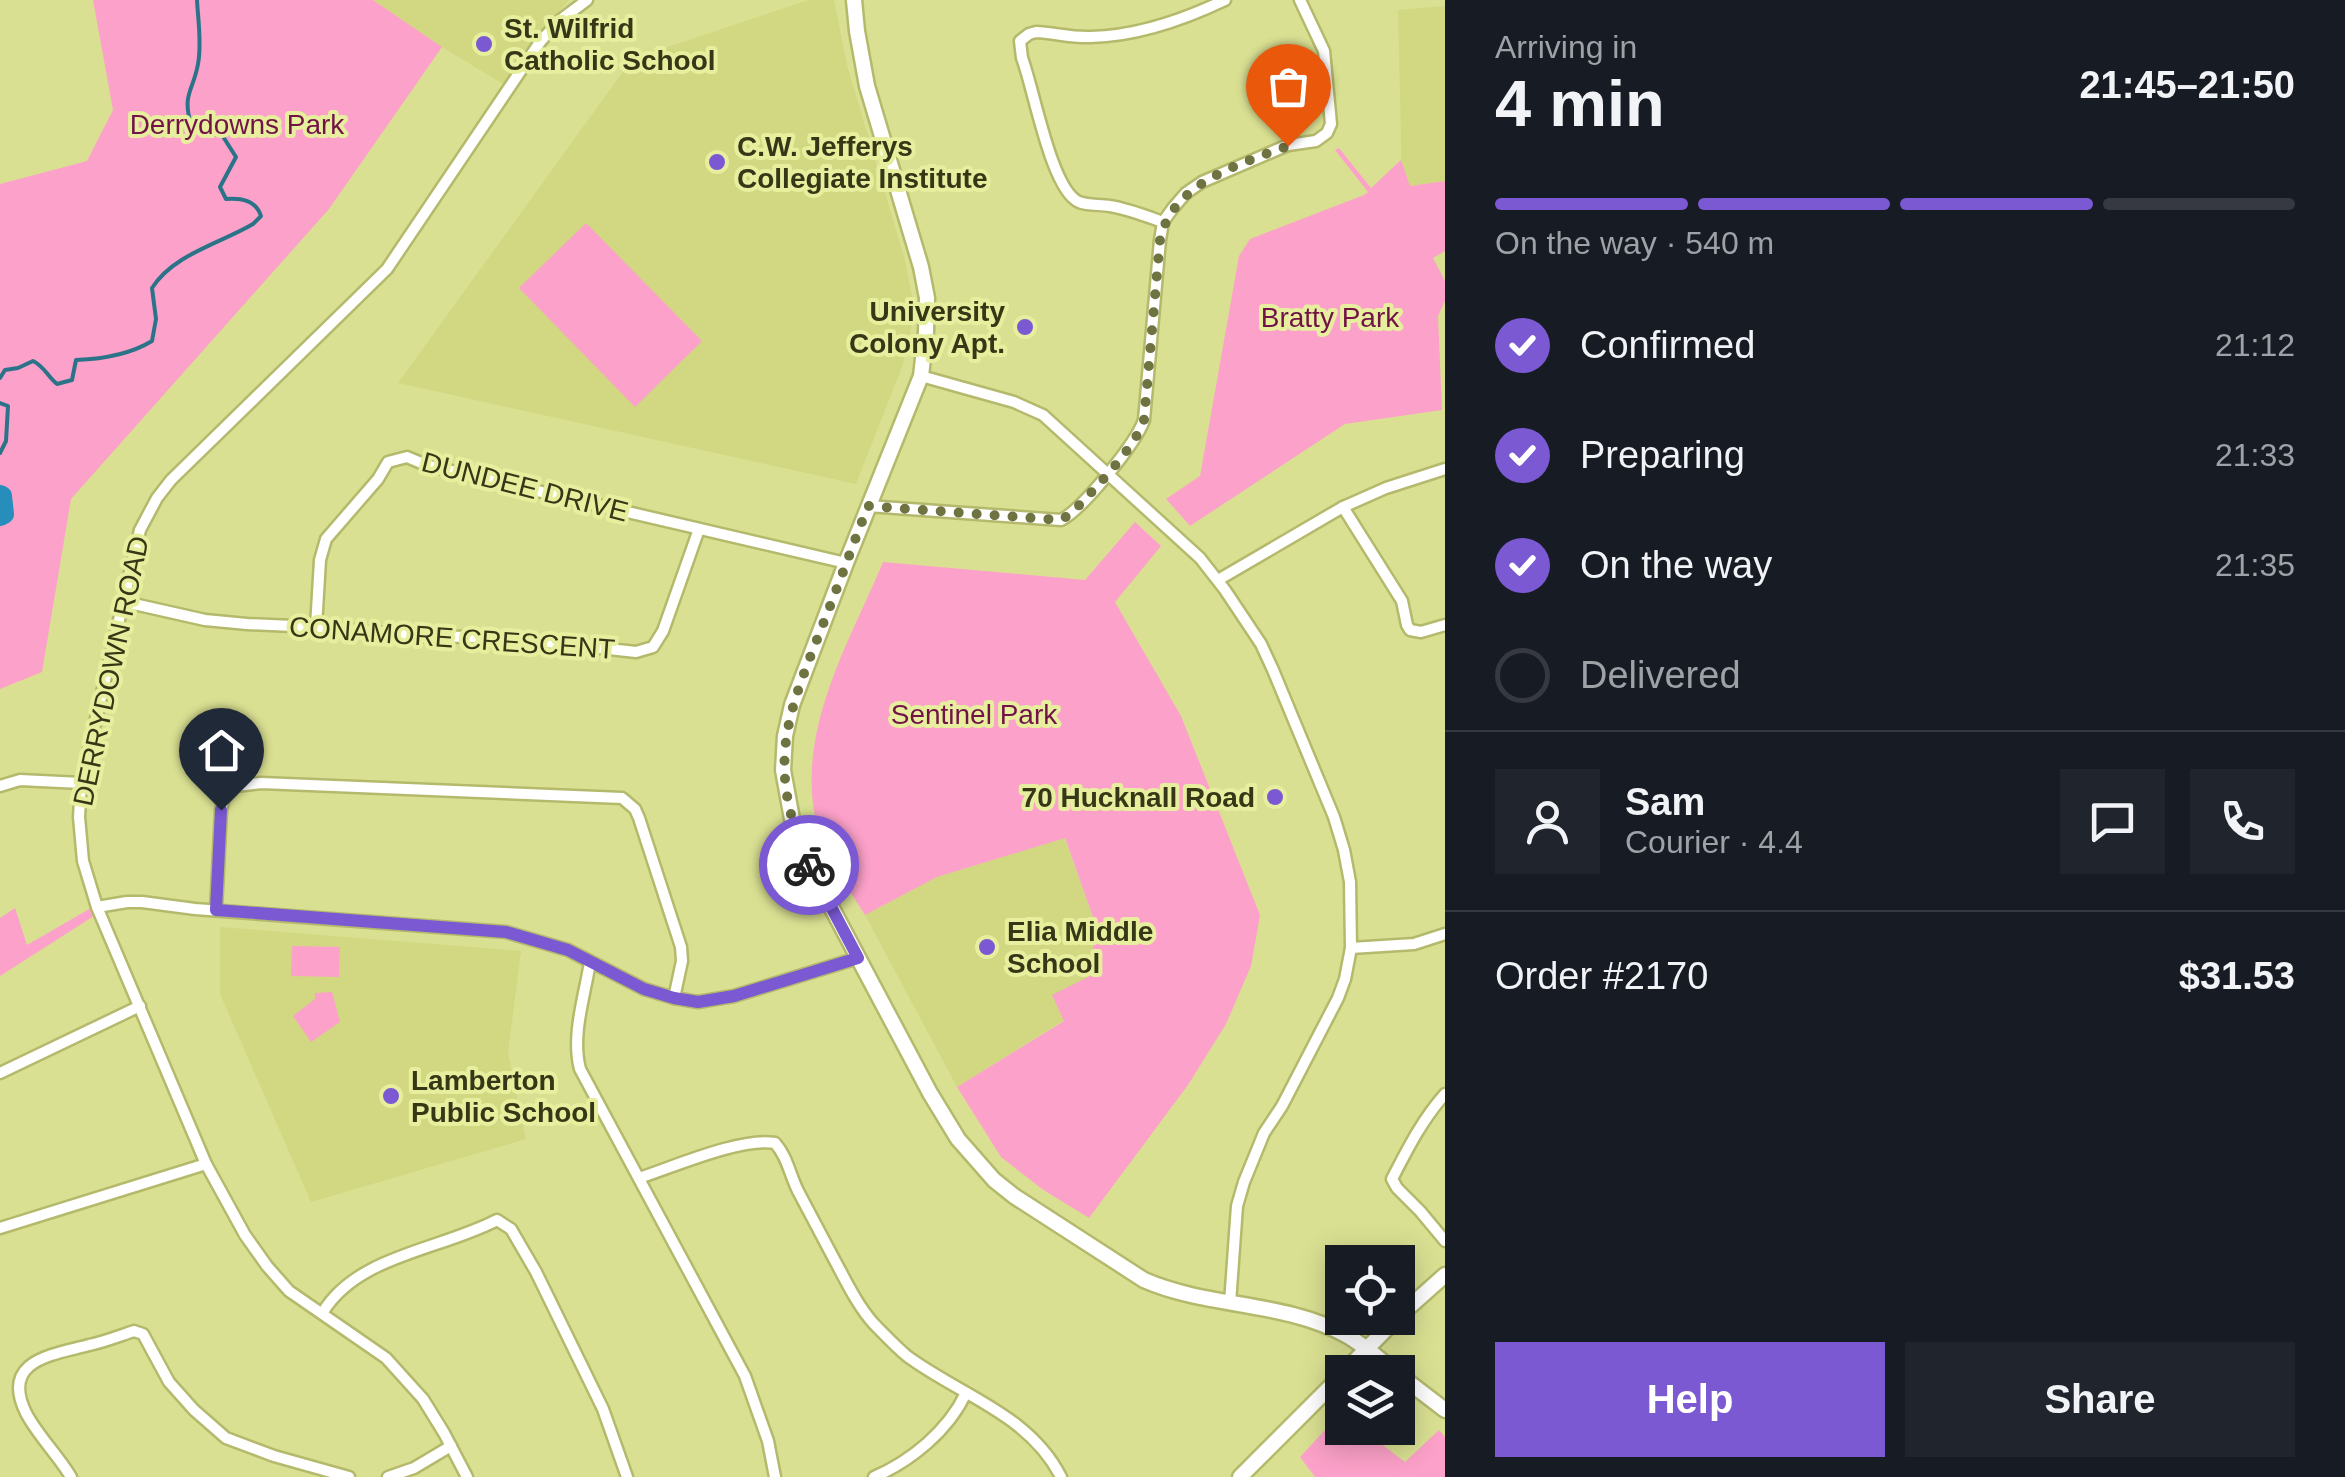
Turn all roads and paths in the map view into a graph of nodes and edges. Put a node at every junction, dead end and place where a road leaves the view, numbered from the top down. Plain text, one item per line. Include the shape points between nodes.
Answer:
1 (586, 0) edge
2 (854, 0) edge
3 (1226, 0) edge
4 (1300, 0) edge
5 (1163, 222) junction
6 (921, 376) junction
7 (1445, 469) edge
8 (1108, 472) junction
9 (868, 506) junction
10 (1343, 507) junction
11 (699, 529) junction
12 (846, 563) junction
13 (1218, 580) junction
14 (125, 602) junction
15 (1445, 625) edge
16 (316, 627) junction
17 (81, 783) junction
18 (0, 786) edge
19 (97, 907) junction
20 (216, 910) junction
21 (1445, 934) edge
22 (1350, 948) junction
23 (858, 958) junction
24 (590, 962) junction
25 (674, 998) junction
26 (140, 1006) junction
27 (0, 1072) edge
28 (1445, 1094) edge
29 (206, 1164) junction
30 (639, 1178) junction
31 (0, 1228) edge
32 (1445, 1241) edge
33 (1445, 1275) edge
34 (1415, 1301) edge
35 (1230, 1303) junction
36 (323, 1312) junction
37 (1381, 1335) edge
38 (1367, 1350) junction
39 (1362, 1355) edge
40 (1374, 1355) edge
41 (1415, 1387) edge
42 (966, 1393) junction
43 (1325, 1393) edge
44 (1445, 1410) edge
45 (451, 1446) junction
46 (72, 1477) edge
47 (348, 1477) edge
48 (388, 1477) edge
49 (468, 1477) edge
50 (627, 1477) edge
51 (775, 1477) edge
52 (874, 1477) edge
53 (1062, 1477) edge
54 (1240, 1477) edge

1 - 14 street, DERRYDOWN ROAD via 540,42 387,269 164,489 140,530
2 - 6 street via 867,86 927,298
3 - 5 street via 1136,32 1036,32 1020,41 1054,169 1073,200
4 - 5 street via 1324,51 1327,133 1202,182
5 - 8 street via 1144,420
6 - 8 street via 1035,410
6 - 9 street
7 - 10 street
8 - 9 street via 1060,520
8 - 13 street
9 - 12 street
10 - 13 street
10 - 15 street via 1402,601 1410,630
11 - 12 street, DUNDEE DRIVE
11 - 16 street, CONAMORE CRESCENT via 663,631 645,650
11 - 16 street, DUNDEE DRIVE via 396,458 326,539
12 - 23 street via 792,705 783,770 798,840
13 - 22 street via 1274,670 1334,817 1350,882
14 - 16 street, CONAMORE CRESCENT via 205,620
14 - 17 street, DERRYDOWN ROAD
17 - 18 street via 20,780
17 - 19 street, DERRYDOWN ROAD via 83,860
19 - 20 street via 142,902
19 - 26 street, DERRYDOWN ROAD
20 - 24 street via 494,930
20 - 25 street via 221,810 236,786 622,798 635,808 679,936
21 - 22 street via 1414,944
22 - 35 street via 1338,998 1244,1182
23 - 25 street via 734,996
23 - 35 street via 930,1093 994,1180 1144,1280
24 - 25 street
24 - 30 street via 577,1058
26 - 27 street
26 - 29 street, DERRYDOWN ROAD
28 - 32 street via 1425,1116 1392,1179
29 - 31 street
29 - 36 street, DERRYDOWN ROAD via 267,1266 289,1291
30 - 42 street via 742,1144 775,1143 870,1319 911,1358
30 - 51 street via 745,1376
33 - 34 street
35 - 38 street via 1320,1324
36 - 45 street, DERRYDOWN ROAD via 386,1358
36 - 50 street via 332,1296 366,1270 503,1222 536,1272
37 - 38 street
38 - 39 street
38 - 40 street
41 - 44 street
42 - 52 street via 930,1442
42 - 53 street via 1027,1431
43 - 54 street
45 - 48 street
45 - 49 street, DERRYDOWN ROAD
46 - 47 street via 26,1414 18,1377 38,1358 134,1330 144,1334 168,1382 226,1438

